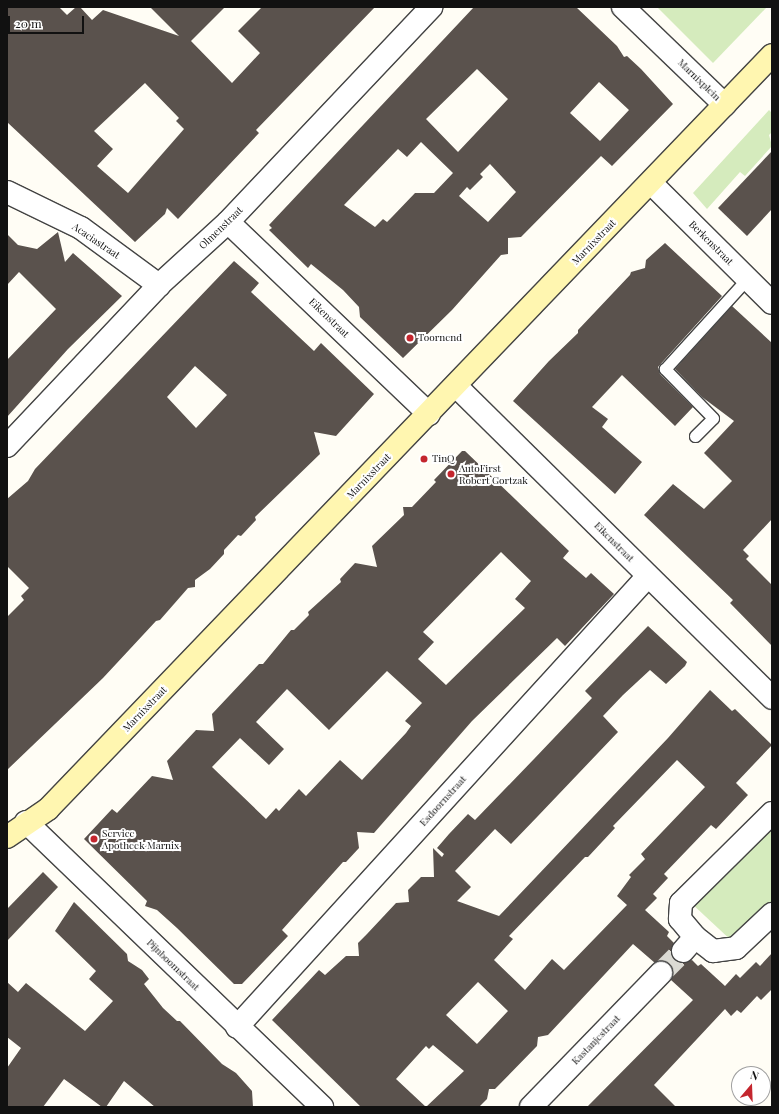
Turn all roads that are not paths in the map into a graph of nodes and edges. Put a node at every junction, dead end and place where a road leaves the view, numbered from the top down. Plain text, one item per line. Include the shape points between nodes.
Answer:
1 (431, 7) edge
2 (623, 7) edge
3 (772, 56) edge
4 (725, 105) junction
5 (651, 183) junction
6 (7, 192) edge
7 (228, 222) junction
8 (747, 279) junction
9 (159, 285) junction
10 (772, 303) edge
11 (456, 386) junction
12 (429, 414) junction
13 (695, 436) dead end
14 (7, 446) edge
15 (648, 576) junction
16 (772, 698) edge
17 (772, 813) edge
18 (26, 822) junction
19 (7, 837) edge
20 (772, 914) edge
21 (661, 973) tunnel mouth
22 (237, 1027) junction
23 (322, 1107) edge
24 (531, 1107) edge

1 - 7 street, Olmenstraat
2 - 4 street, Marnixplein
3 - 4 street, Marnixplein
4 - 5 street, Marnixstraat
5 - 8 street, Berkenstraat
5 - 11 street, Marnixstraat
6 - 9 street, Acaciastraat via 80,228
7 - 9 street, Olmenstraat
7 - 12 street, Eikenstraat
8 - 10 street, Berkenstraat
8 - 13 lane via 665,369 713,418
9 - 14 street, Olmenstraat
11 - 12 street, Marnixstraat
11 - 15 street, Eikenstraat
12 - 18 street, Marnixstraat via 48,809
15 - 16 street, Eikenstraat
15 - 22 street, Esdoornstraat
17 - 20 street via 681,903 680,919 689,944 713,950 736,948
18 - 19 street, Marnixstraat
18 - 22 street, Pijnboomstraat
21 - 24 street, Kastanjestraat
22 - 23 street, Pijnboomstraat

